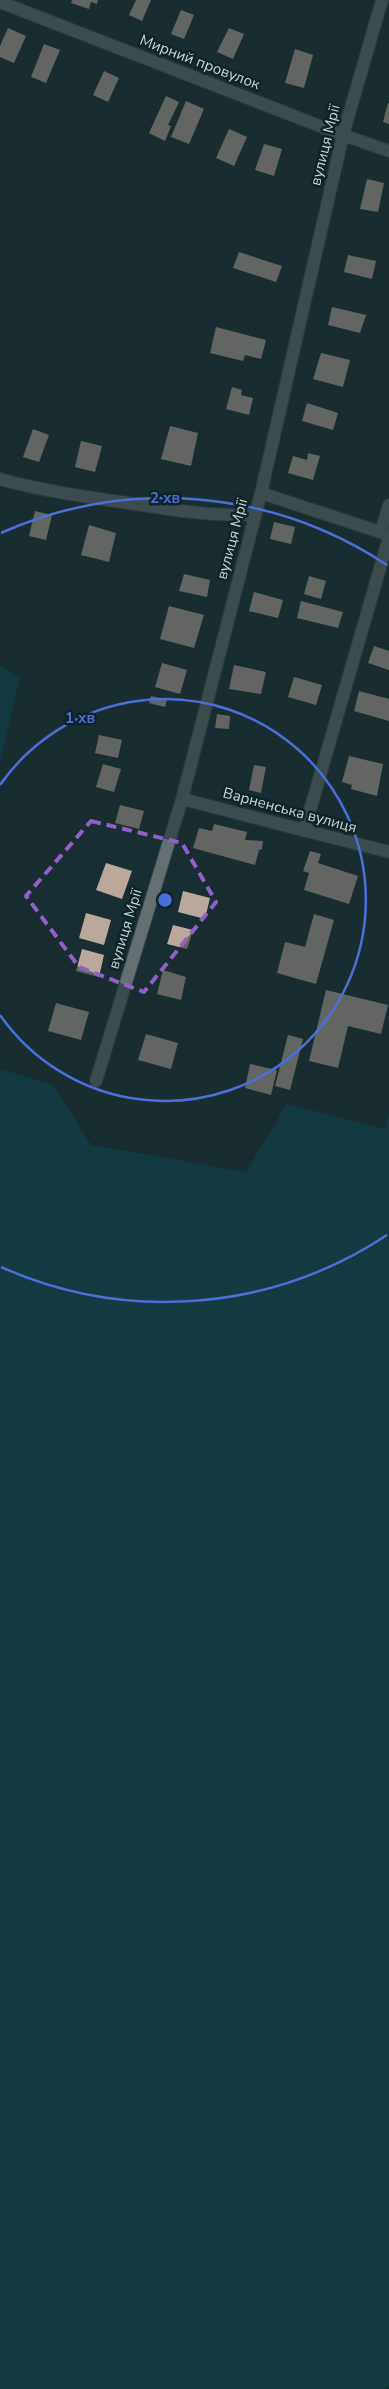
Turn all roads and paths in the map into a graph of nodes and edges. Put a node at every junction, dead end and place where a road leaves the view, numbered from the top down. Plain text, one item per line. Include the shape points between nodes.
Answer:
1 (382, 0) edge
2 (0, 2) edge
3 (343, 135) junction
4 (389, 151) edge
5 (0, 479) edge
6 (261, 492) junction
7 (389, 505) edge
8 (254, 515) junction
9 (386, 534) edge
10 (182, 799) junction
11 (304, 831) junction
12 (389, 852) edge
13 (96, 1081) dead end

1 - 3 street, вулиця Мрії
2 - 3 street, Мирний провулок
3 - 4 street, Мирний провулок
3 - 6 street, вулиця Мрії
5 - 8 street via 185,512 214,516
6 - 8 street, вулиця Мрії
6 - 9 street
7 - 9 street
8 - 10 street, вулиця Мрії
9 - 11 street
10 - 11 street, Варненська вулиця
10 - 13 street, вулиця Мрії
11 - 12 street, Варненська вулиця

